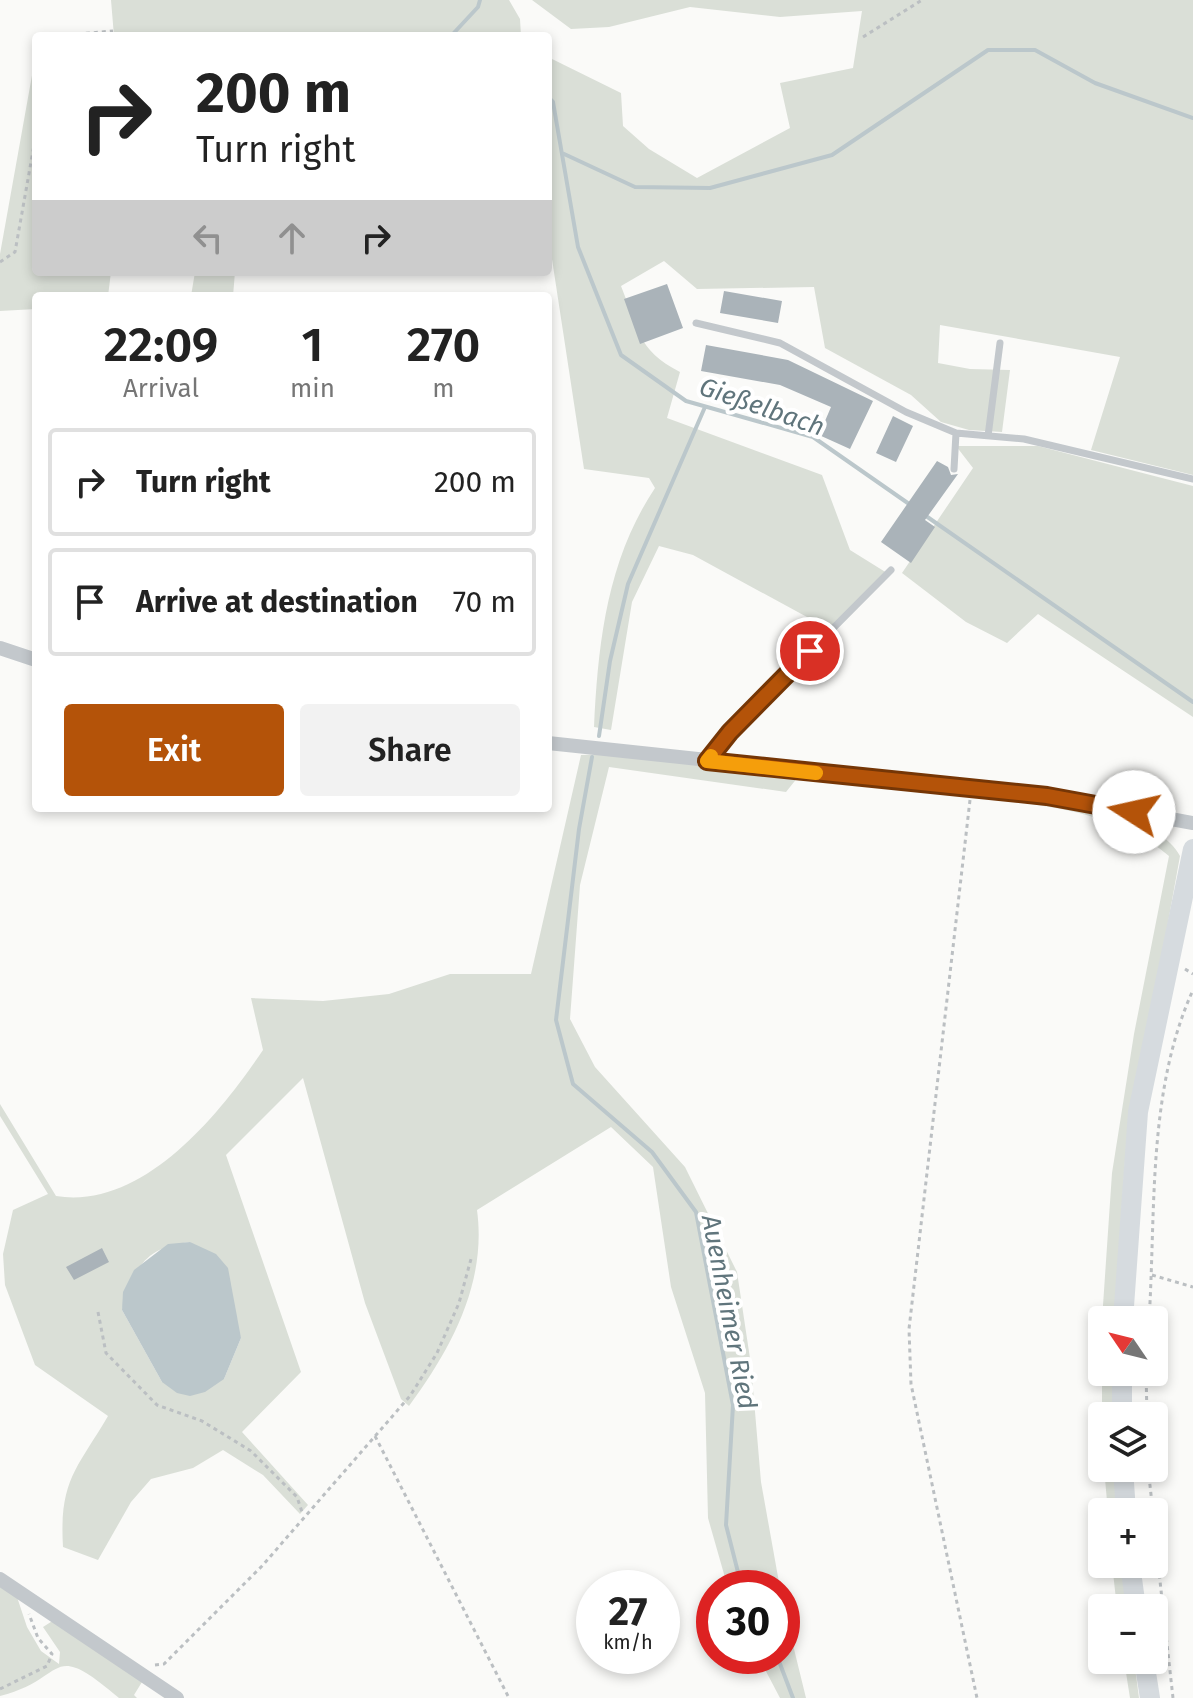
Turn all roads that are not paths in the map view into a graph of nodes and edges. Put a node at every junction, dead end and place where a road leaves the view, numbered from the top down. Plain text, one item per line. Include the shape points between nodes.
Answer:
1 (696, 323) dead end
2 (1000, 343) dead end
3 (956, 433) junction
4 (988, 436) junction
5 (954, 469) dead end
6 (1193, 479) edge
7 (891, 570) dead end
8 (0, 648) edge
9 (32, 659) edge
10 (552, 743) edge
11 (707, 761) junction
12 (1193, 823) edge
13 (1193, 849) edge
14 (1124, 1306) edge
15 (0, 1579) edge
16 (1146, 1674) edge
17 (177, 1698) edge
18 (1150, 1698) edge

1 - 3 lane via 780,343 906,412
2 - 4 lane
3 - 4 lane
3 - 5 lane
4 - 6 lane via 1024,439
7 - 11 lane
8 - 9 street
10 - 11 street
11 - 12 street via 1047,796
13 - 14 main road via 1138,1112
15 - 17 street
16 - 18 main road

